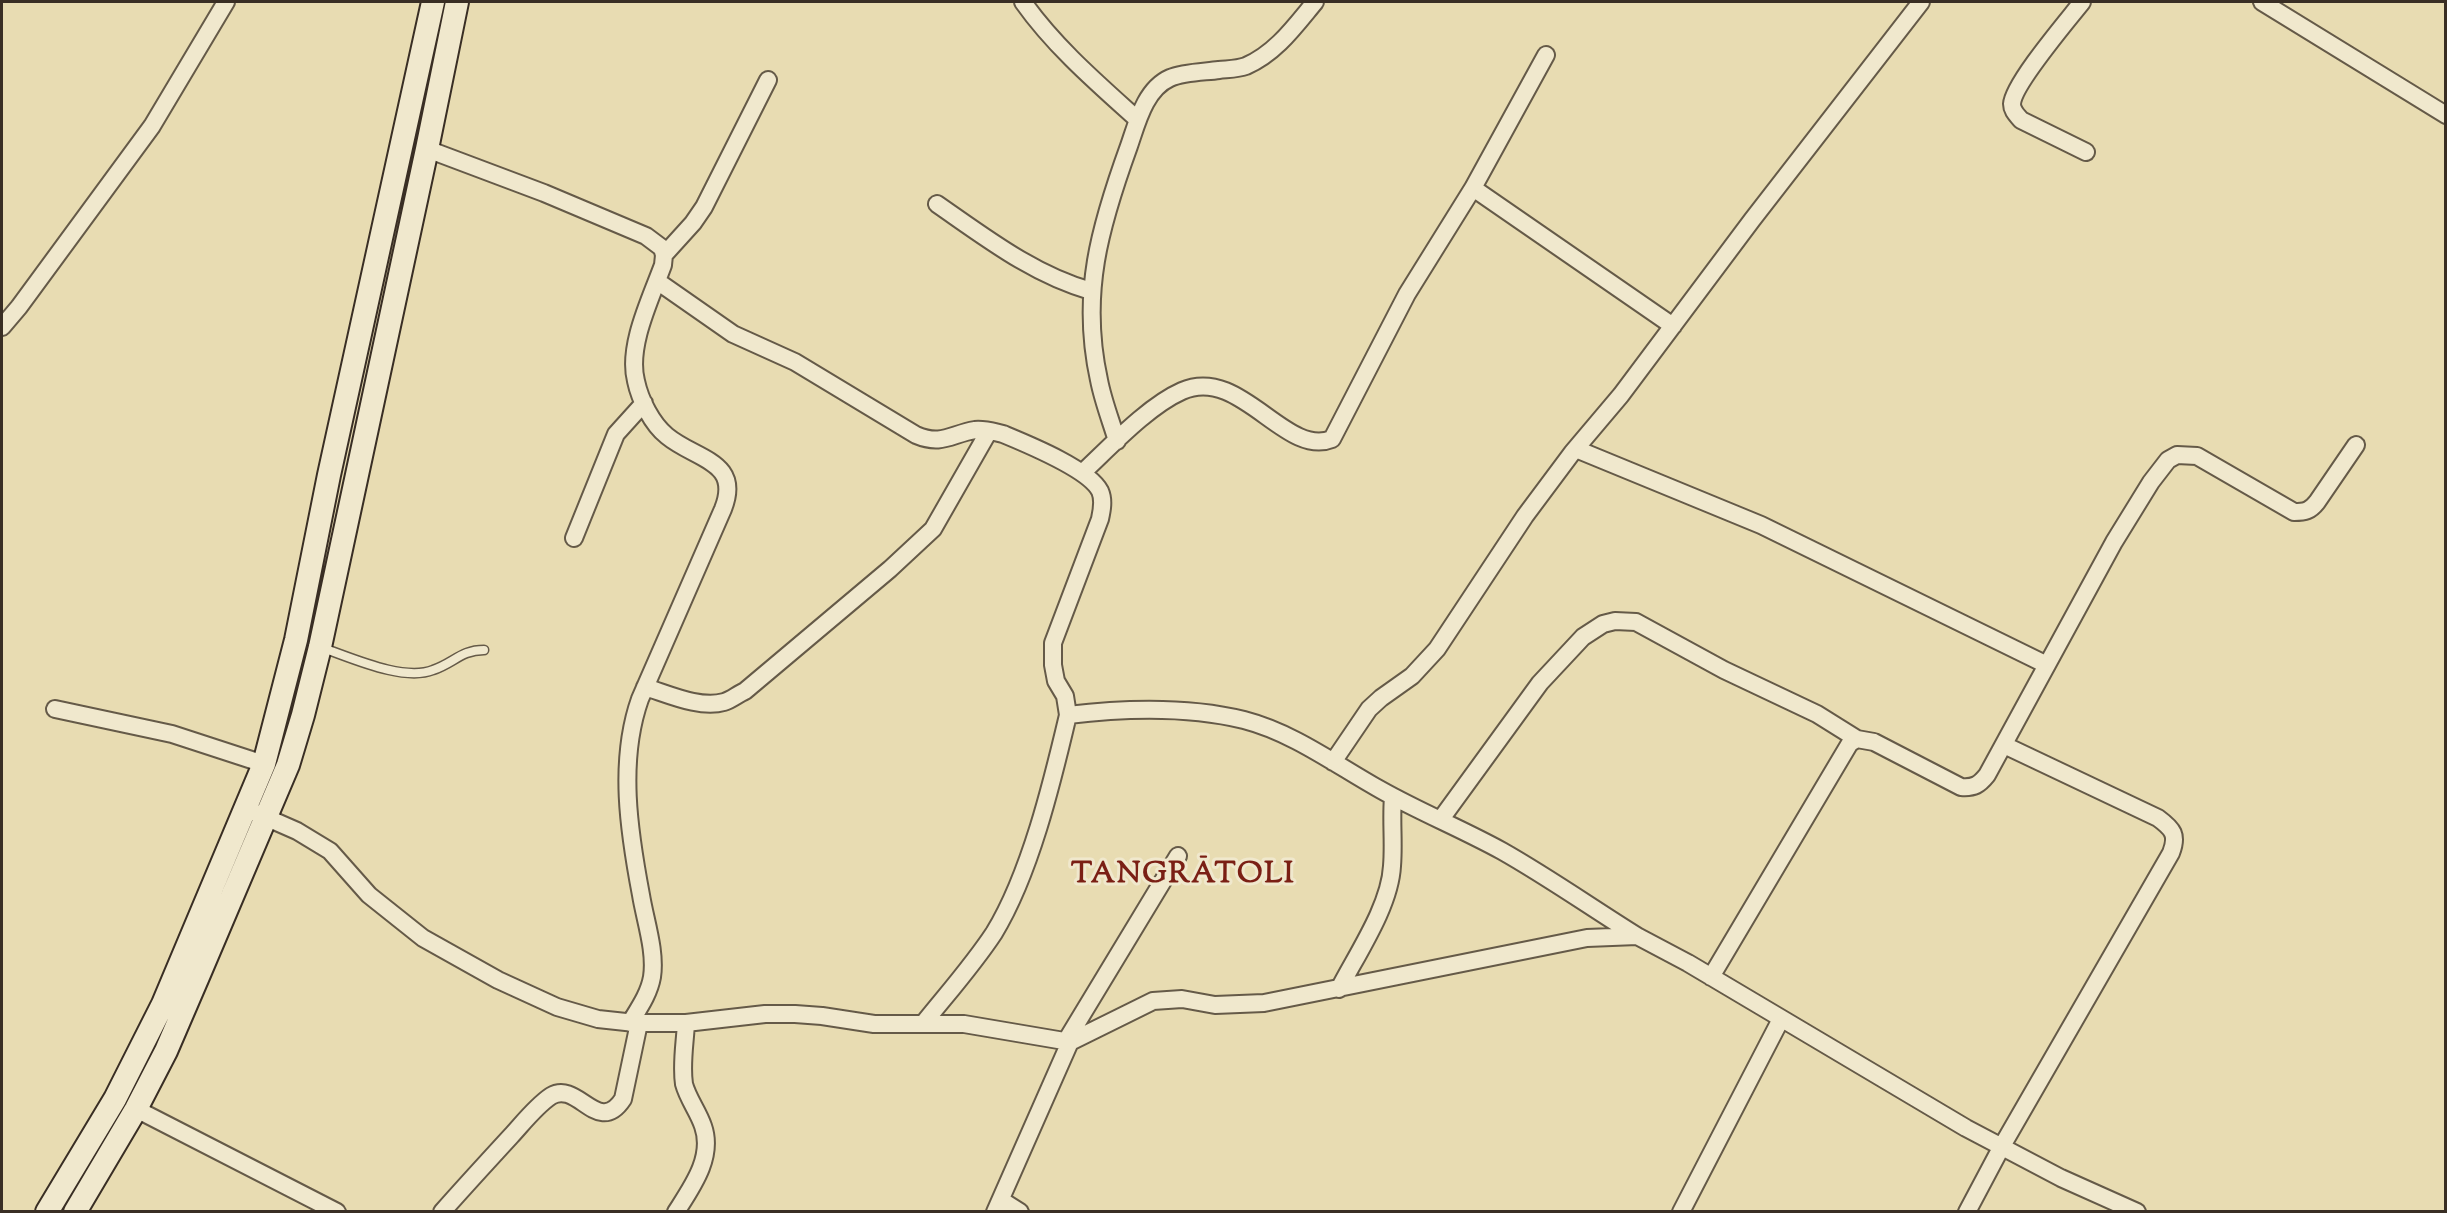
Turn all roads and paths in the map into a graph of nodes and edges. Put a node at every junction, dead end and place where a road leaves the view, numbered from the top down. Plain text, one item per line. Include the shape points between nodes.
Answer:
1 (226, 2) edge
2 (433, 2) edge
3 (457, 2) edge
4 (1023, 2) edge
5 (1315, 2) edge
6 (1921, 2) edge
7 (2082, 2) edge
8 (2262, 2) edge
9 (1546, 55) dead end
10 (768, 80) dead end
11 (2445, 115) edge
12 (1138, 120) junction
13 (427, 149) junction
14 (2086, 152) dead end
15 (1473, 188) junction
16 (937, 204) dead end
17 (664, 255) junction
18 (657, 281) junction
19 (1092, 291) junction
20 (1673, 326) junction
21 (2, 327) edge
22 (644, 403) junction
23 (989, 430) junction
24 (1117, 441) junction
25 (2356, 446) dead end
26 (1576, 449) junction
27 (1082, 473) junction
28 (574, 537) dead end
29 (320, 647) junction
30 (484, 650) dead end
31 (2047, 665) junction
32 (645, 687) junction
33 (55, 709) dead end
34 (1068, 716) junction
35 (1857, 739) junction
36 (2004, 745) junction
37 (1333, 762) junction
38 (264, 764) junction
39 (1393, 797) junction
40 (256, 813) junction
41 (1441, 819) junction
42 (1178, 855) dead end
43 (1637, 936) junction
44 (1711, 977) junction
45 (1339, 989) junction
46 (1781, 1019) junction
47 (635, 1023) junction
48 (686, 1023) junction
49 (923, 1024) junction
50 (1068, 1042) junction
51 (136, 1109) junction
52 (2001, 1146) junction
53 (998, 1206) edge
54 (47, 1212) edge
55 (75, 1212) edge
56 (337, 1212) edge
57 (442, 1212) edge
58 (676, 1212) edge
59 (1020, 1212) edge
60 (1681, 1212) edge
61 (1967, 1212) edge
62 (2137, 1212) edge

1 - 21 street via 152,126
2 - 38 main road via 296,639
3 - 13 main road
4 - 12 street via 1079,67
5 - 12 street via 1282,41 1245,67 1170,78 1156,89
6 - 20 street
7 - 14 street via 2028,74 2012,103 2022,120
8 - 11 street
9 - 15 street
10 - 17 street via 704,207
12 - 19 street via 1109,200
13 - 17 street via 646,236 658,243
13 - 29 main road
15 - 20 street
15 - 24 street via 1407,294 1332,439 1312,443 1233,394 1198,387 1168,399
16 - 19 street via 1049,277
17 - 18 street
18 - 22 street via 635,347 635,380
18 - 23 street via 733,334 795,362 916,435 938,441
19 - 24 street via 1099,381
20 - 26 street
22 - 28 street via 616,434
22 - 32 street via 667,436 716,466 729,485 729,495
23 - 27 street via 1025,443
23 - 32 street via 933,529 745,691 726,702 712,704
24 - 27 street
25 - 31 street via 2311,510 2303,512 2294,512 2197,456 2177,455 2168,460 2114,542
26 - 31 street via 1761,525
26 - 37 street via 1525,516 1437,650 1412,676 1369,709
27 - 34 street via 1096,485 1103,508 1053,643 1056,681 1065,696
29 - 30 lane via 393,671 415,673 431,671 464,652
29 - 40 main road via 288,765
31 - 36 street
32 - 47 street via 632,720 628,791 632,848 652,975
33 - 38 street via 172,734
34 - 37 street via 1116,709 1207,713 1282,734
34 - 49 street via 1034,842 1012,896 995,931
35 - 36 street via 1874,742 1961,787 1972,788 1987,775
35 - 41 street via 1817,714 1636,622 1616,621 1603,624 1583,638 1540,683
35 - 44 street via 1843,752
36 - 52 street via 2158,818 2174,832 2176,840
37 - 39 street
38 - 40 main road
39 - 41 street
39 - 45 street via 1389,887
40 - 47 street via 330,851 378,902 423,938 498,980 557,1007 598,1019
40 - 51 main road via 166,1051
40 - 54 main road via 115,1099
41 - 43 street via 1503,852
42 - 50 street
43 - 44 street
43 - 45 street via 1587,938
44 - 46 street
45 - 50 street via 1242,1005 1152,1000
46 - 52 street
46 - 60 street
47 - 48 street
47 - 57 street via 623,1099 616,1109 602,1112 567,1094 551,1096
48 - 49 street via 795,1014 874,1024
48 - 58 street via 684,1079 704,1126 706,1141 702,1168
49 - 50 street via 987,1027
50 - 53 street
51 - 55 main road
51 - 56 street
52 - 61 street
52 - 62 street
53 - 59 street

